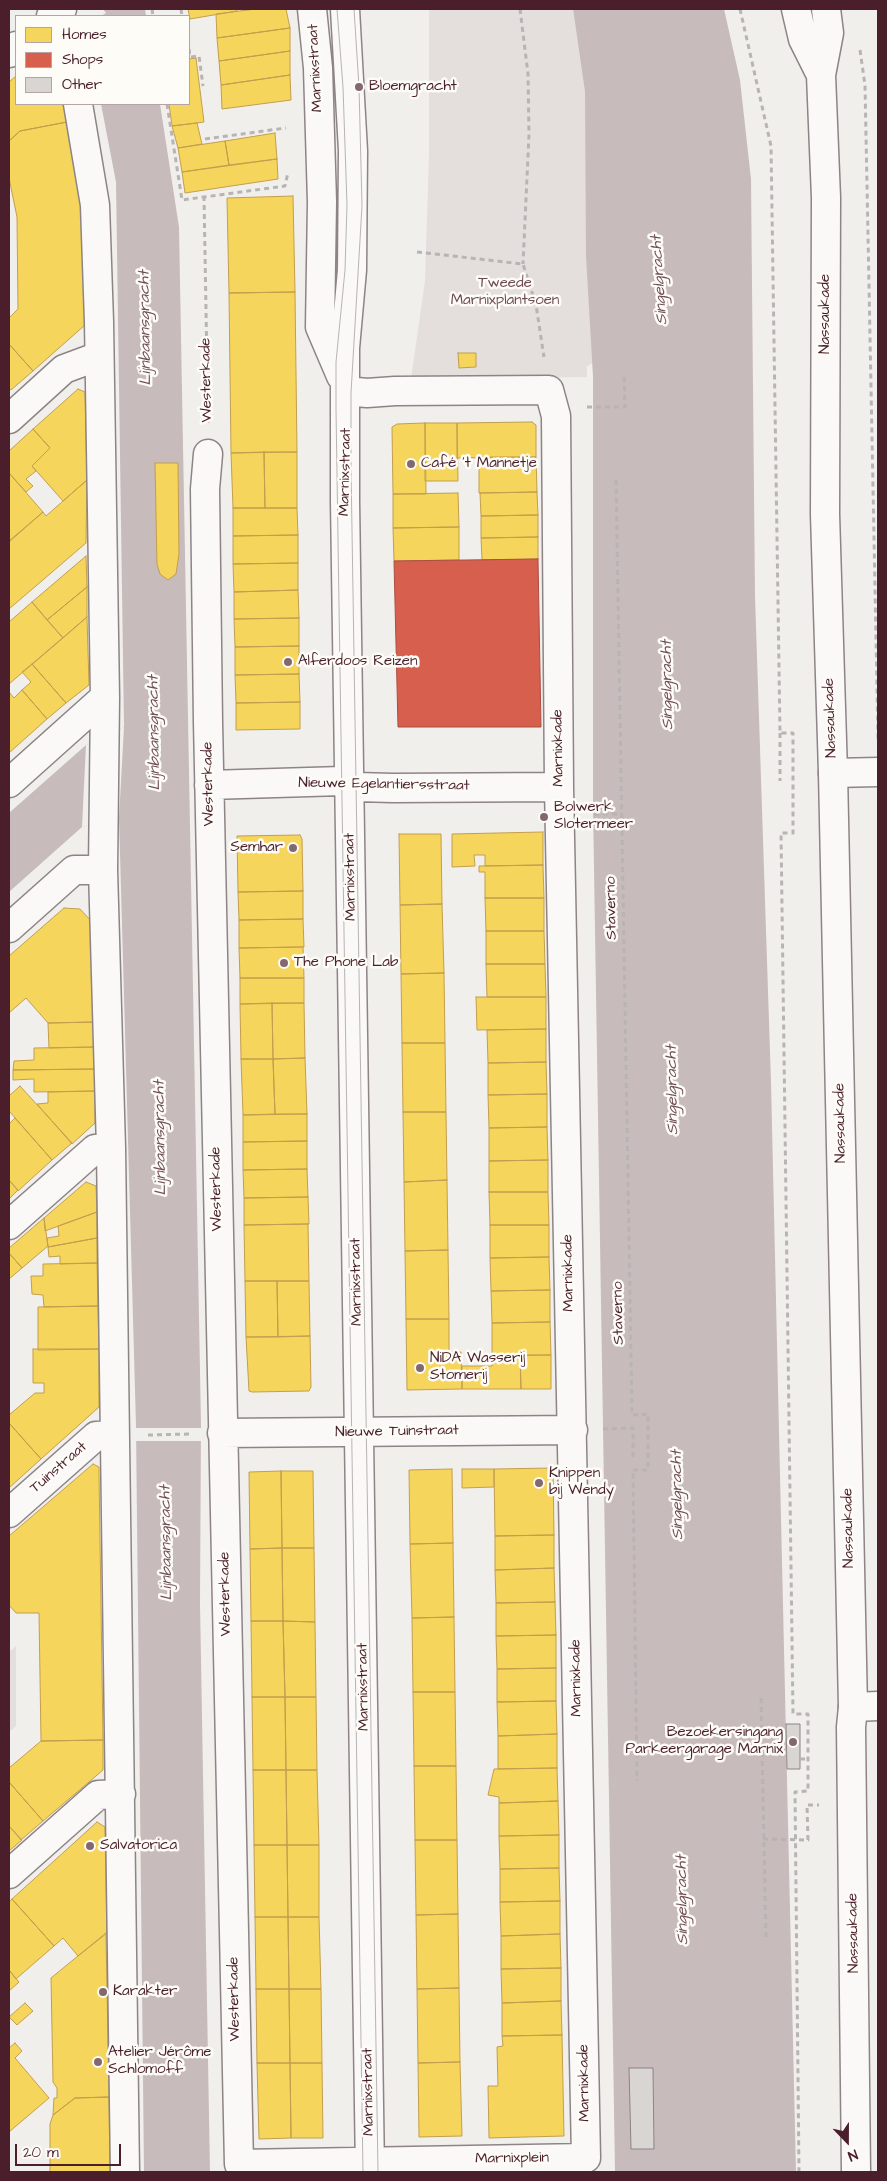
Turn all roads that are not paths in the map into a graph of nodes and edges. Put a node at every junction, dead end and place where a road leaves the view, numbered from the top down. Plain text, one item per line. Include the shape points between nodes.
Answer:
1 (312, 9) edge
2 (345, 9) edge
3 (796, 9) edge
4 (826, 9) edge
5 (821, 75) junction
6 (78, 105) edge
7 (99, 356) junction
8 (347, 391) junction
9 (9, 419) edge
10 (208, 454) road end
11 (105, 696) junction
12 (878, 772) edge
13 (833, 773) junction
14 (9, 783) edge
15 (349, 784) junction
16 (209, 785) junction
17 (559, 786) junction
18 (103, 870) junction
19 (9, 928) edge
20 (111, 1148) junction
21 (9, 1225) edge
22 (573, 1430) junction
23 (360, 1432) junction
24 (212, 1434) junction
25 (114, 1435) junction
26 (9, 1513) edge
27 (866, 1707) edge
28 (121, 1794) junction
29 (9, 1874) edge
30 (586, 2158) joint
31 (373, 2164) edge
32 (125, 2172) edge
33 (856, 2172) edge

1 - 8 street, Marnixstraat via 318,68 322,202 320,327
2 - 8 street, Marnixstraat via 350,57 354,202 346,348
3 - 5 street, Nassaukade via 803,39
4 - 5 street, Nassaukade via 829,33
5 - 13 street, Nassaukade via 826,198 825,514
6 - 7 street via 95,205
7 - 9 street via 64,369
7 - 11 street
8 - 15 street, Marnixstraat via 345,501
8 - 17 street, Marnixkade via 549,390 556,416
10 - 16 street, Westerkade
11 - 14 street
11 - 18 street
12 - 13 street
13 - 27 street, Nassaukade
15 - 16 street, Nieuwe Egelantiersstraat via 342,781
15 - 17 street, Nieuwe Egelantiersstraat via 392,788
15 - 23 street, Marnixstraat
16 - 24 street, Westerkade
17 - 22 street, Marnixkade
18 - 19 street via 74,870
18 - 20 street
20 - 21 street via 95,1149
20 - 25 street
22 - 23 street, Nieuwe Tuinstraat
22 - 30 street, Marnixkade
23 - 24 street, Nieuwe Tuinstraat
23 - 31 street, Marnixstraat
24 - 31 street, Westerkade via 239,2164
25 - 26 street, Tuinstraat via 96,1436
25 - 28 street
27 - 33 street, Nassaukade via 852,1805
28 - 29 street via 98,1795
28 - 32 street
30 - 31 street, Marnixplein

